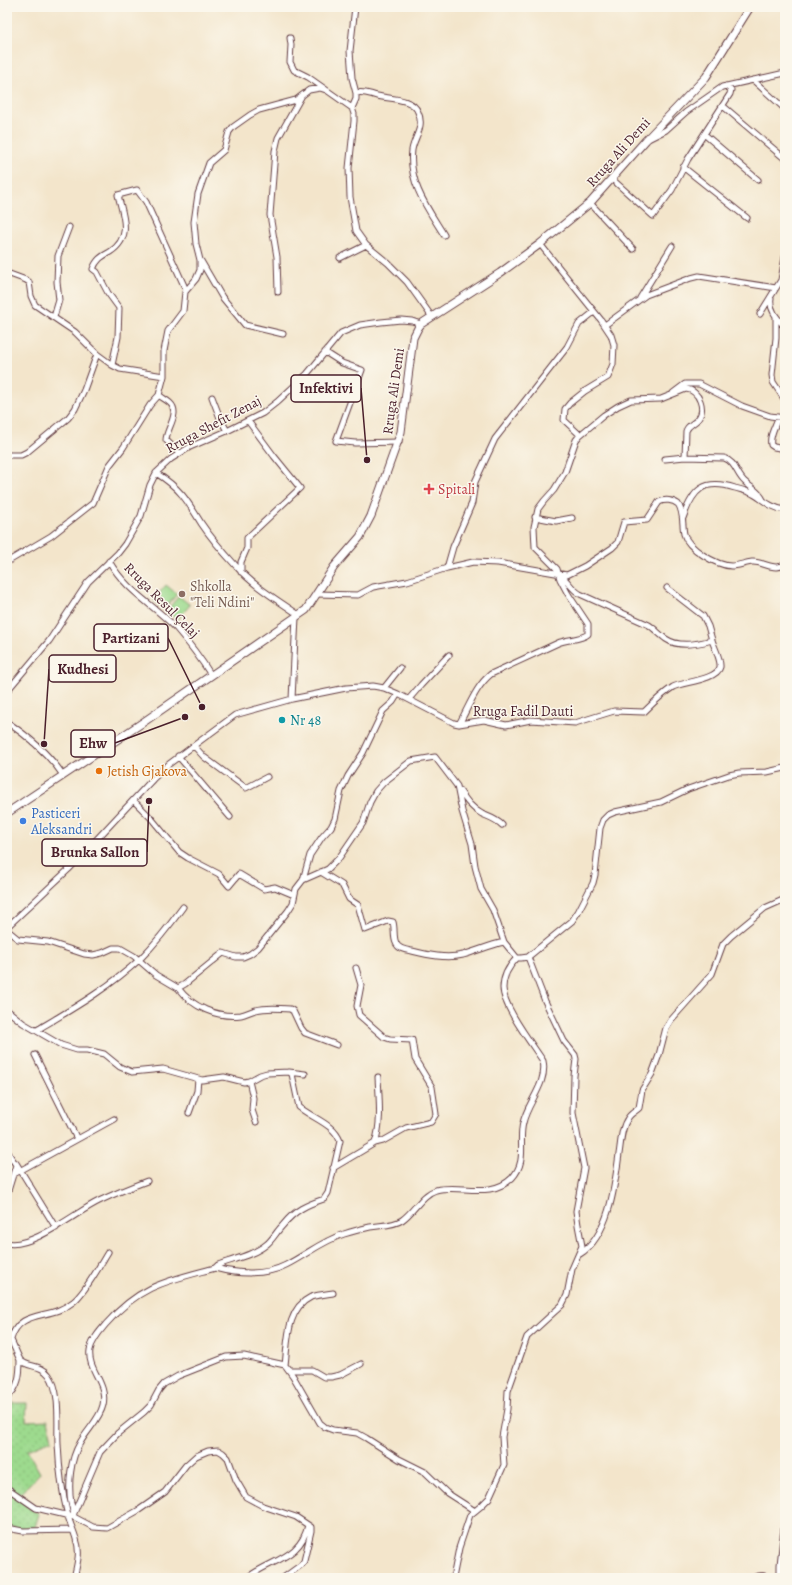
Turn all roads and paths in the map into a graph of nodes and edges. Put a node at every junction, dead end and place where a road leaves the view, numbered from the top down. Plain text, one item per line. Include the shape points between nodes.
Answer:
1 (354, 7) edge
2 (750, 7) edge
3 (290, 38) dead end
4 (785, 73) edge
5 (753, 80) junction
6 (726, 86) junction
7 (326, 90) junction
8 (356, 94) junction
9 (301, 97) junction
10 (723, 106) junction
11 (352, 108) junction
12 (785, 109) edge
13 (704, 134) junction
14 (646, 140) junction
15 (783, 157) dead end
16 (683, 167) junction
17 (612, 179) junction
18 (758, 180) dead end
19 (590, 202) junction
20 (747, 218) dead end
21 (69, 227) dead end
22 (444, 235) dead end
23 (540, 244) junction
24 (366, 245) junction
25 (672, 246) dead end
26 (633, 249) dead end
27 (785, 257) edge
28 (340, 258) dead end
29 (200, 260) junction
30 (7, 273) edge
31 (776, 288) junction
32 (186, 290) junction
33 (278, 292) dead end
34 (771, 296) junction
35 (638, 301) junction
36 (594, 312) junction
37 (760, 314) dead end
38 (54, 317) junction
39 (432, 317) junction
40 (776, 317) junction
41 (421, 324) junction
42 (605, 325) junction
43 (785, 326) edge
44 (283, 334) dead end
45 (325, 352) junction
46 (97, 354) junction
47 (112, 365) junction
48 (164, 376) junction
49 (159, 395) junction
50 (670, 396) junction
51 (212, 397) dead end
52 (785, 400) edge
53 (778, 418) junction
54 (785, 418) edge
55 (248, 421) junction
56 (227, 431) junction
57 (580, 435) junction
58 (399, 442) junction
59 (785, 449) edge
60 (179, 453) junction
61 (7, 455) edge
62 (685, 457) junction
63 (665, 459) dead end
64 (156, 473) junction
65 (763, 502) junction
66 (785, 510) edge
67 (535, 517) junction
68 (572, 518) dead end
69 (683, 519) junction
70 (109, 561) junction
71 (7, 562) edge
72 (785, 565) edge
73 (447, 568) junction
74 (241, 572) junction
75 (559, 574) junction
76 (667, 588) dead end
77 (317, 594) junction
78 (298, 616) junction
79 (712, 640) junction
80 (449, 655) dead end
81 (400, 668) dead end
82 (211, 675) junction
83 (384, 688) junction
84 (7, 691) edge
85 (398, 694) junction
86 (292, 699) junction
87 (409, 699) junction
88 (7, 722) edge
89 (459, 724) junction
90 (194, 746) junction
91 (178, 756) junction
92 (785, 768) edge
93 (63, 775) junction
94 (267, 777) dead end
95 (457, 786) junction
96 (134, 801) junction
97 (7, 813) edge
98 (230, 817) dead end
99 (502, 825) dead end
100 (321, 872) junction
101 (304, 880) junction
102 (294, 895) junction
103 (785, 899) edge
104 (183, 907) dead end
105 (7, 927) edge
106 (7, 930) edge
107 (504, 942) junction
108 (528, 957) junction
109 (517, 958) junction
110 (139, 960) junction
111 (356, 968) dead end
112 (178, 988) junction
113 (7, 1010) edge
114 (37, 1030) junction
115 (337, 1045) dead end
116 (35, 1055) dead end
117 (289, 1072) junction
118 (305, 1074) dead end
119 (378, 1078) dead end
120 (198, 1079) junction
121 (249, 1081) junction
122 (189, 1113) dead end
123 (114, 1119) dead end
124 (256, 1122) dead end
125 (7, 1126) edge
126 (7, 1132) edge
127 (77, 1139) junction
128 (375, 1143) junction
129 (7, 1151) edge
130 (16, 1163) junction
131 (333, 1168) junction
132 (20, 1170) junction
133 (14, 1174) junction
134 (147, 1181) dead end
135 (7, 1194) edge
136 (56, 1228) junction
137 (7, 1242) edge
138 (108, 1252) dead end
139 (579, 1255) junction
140 (215, 1268) junction
141 (333, 1293) dead end
142 (7, 1331) edge
143 (11, 1339) junction
144 (20, 1360) junction
145 (361, 1364) dead end
146 (286, 1365) junction
147 (290, 1370) junction
148 (7, 1397) edge
149 (7, 1488) edge
150 (475, 1511) junction
151 (74, 1515) junction
152 (68, 1516) junction
153 (785, 1519) edge
154 (308, 1525) junction
155 (7, 1528) edge
156 (73, 1530) junction
157 (74, 1578) edge
158 (247, 1578) edge
159 (283, 1578) edge
160 (453, 1578) edge
161 (753, 1578) edge
162 (772, 1578) edge
163 (780, 1578) edge

1 - 8 street via 350,52
2 - 14 main road, Rruga Ali Demi via 706,77
3 - 7 street via 291,66
4 - 5 street
5 - 6 street
5 - 12 street
6 - 10 street via 731,90
6 - 14 street via 716,90 666,130
7 - 9 street via 309,90
7 - 11 street
8 - 11 street
8 - 22 street via 364,92 389,97 409,103 418,111 421,125 412,149 416,182 419,194
9 - 29 street via 259,110 238,122 229,132 224,150 209,163 198,194 194,222
9 - 33 street via 278,138 275,151 270,215 278,263
10 - 13 street
10 - 15 street
11 - 24 street via 354,121 349,168 350,197 356,231
13 - 16 street
13 - 18 street
14 - 17 main road, Rruga Ali Demi
16 - 17 street via 672,190 653,216
16 - 20 street
17 - 19 main road, Rruga Ali Demi
19 - 23 main road, Rruga Ali Demi
19 - 26 street
21 - 38 street via 58,256 59,300
23 - 36 street
23 - 39 main road, Rruga Ali Demi
24 - 28 street
24 - 39 street via 407,282
25 - 35 street
27 - 31 street via 783,274
29 - 32 street via 198,275
29 - 44 street via 222,296 245,325
30 - 38 street via 29,282 35,305
31 - 34 street
31 - 35 street via 699,276 658,290
32 - 47 street via 146,202 137,190 118,195 125,224 123,237 116,248 98,259 94,270 119,308 118,337
32 - 48 street via 183,312 167,335
34 - 37 street
34 - 40 street via 771,308
35 - 42 street
36 - 42 street
36 - 73 street via 579,324 567,347 495,439 476,482 472,503
38 - 46 street via 75,332
39 - 41 main road, Rruga Ali Demi
40 - 43 street
40 - 52 street via 772,374 773,382
41 - 45 street, Rruga Shefit Zenaj via 401,320 360,325 341,333
41 - 58 main road, Rruga Ali Demi via 413,338
42 - 57 street via 614,345 611,372 608,378 585,391 565,409 564,420
45 - 55 street, Rruga Shefit Zenaj via 292,389 263,413
45 - 58 street via 342,363 362,370 336,441
46 - 47 street
46 - 61 street via 80,401 68,418 27,452 21,455
47 - 48 street via 120,369
48 - 49 street
49 - 60 street via 172,404 172,422 166,440
49 - 71 street via 109,466 93,503 51,536
50 - 53 street via 685,384 699,384 742,406
50 - 57 street via 661,399 631,400 613,409
50 - 62 street via 686,389 699,396 700,415 698,420 687,427
51 - 56 street
53 - 54 street
53 - 59 street via 770,441 771,445
55 - 56 street, Rruga Shefit Zenaj
55 - 74 street via 300,488 247,538 248,548 241,562
56 - 60 street, Rruga Shefit Zenaj
57 - 67 street via 565,472 541,504
58 - 77 main road, Rruga Ali Demi via 366,528 331,571
60 - 64 street, Rruga Shefit Zenaj
62 - 63 street
62 - 65 street via 729,460 744,482 762,497
64 - 70 street, Rruga Shefit Zenaj via 136,527 118,553
64 - 74 street via 175,486 184,496 202,524
65 - 66 street
65 - 69 street via 749,492 726,485 711,484 704,486 691,497
67 - 68 street via 556,521
67 - 75 street via 535,547 553,564
69 - 72 street via 684,534 689,543 717,563 730,566 755,562 774,567
69 - 75 street via 678,504 670,501 659,502 647,520 624,522 618,542 612,548 567,575
70 - 82 street, Rruga Resul Çelaj via 123,582 176,628
70 - 84 street, Rruga Shefit Zenaj via 88,582 49,642
73 - 75 street via 473,562 498,563
73 - 77 street via 407,581 373,587 358,595
74 - 78 street
75 - 79 street via 574,591 649,625 673,643 693,644
75 - 89 street via 568,594 588,624 588,634 582,638 558,642 491,674 477,690
76 - 79 street, Rruga Fadil Dauti via 703,616
77 - 78 main road, Rruga Ali Demi via 306,610
78 - 82 main road, Rruga Ali Demi
78 - 86 street
79 - 89 street, Rruga Fadil Dauti via 720,664 717,672 701,680 672,688 644,712 614,711 575,723 531,720 506,725 484,720
80 - 87 street
81 - 83 street
82 - 93 main road, Rruga Ali Demi
83 - 85 street, Rruga Fadil Dauti
83 - 86 street, Rruga Fadil Dauti via 346,688
85 - 87 street, Rruga Fadil Dauti
85 - 101 street via 384,711 348,776 341,791 335,818 310,855
86 - 90 street, Rruga Fadil Dauti via 235,715
87 - 89 street, Rruga Fadil Dauti
88 - 93 street via 33,741
90 - 91 street, Rruga Fadil Dauti
90 - 94 street via 204,757 246,788
91 - 96 street, Rruga Fadil Dauti
91 - 98 street
92 - 108 street via 729,775 688,789 661,802 608,815 600,828 593,883 578,912 572,921
93 - 97 main road, Rruga Ali Demi
95 - 99 street via 467,802
95 - 100 street via 435,757 411,761 376,791 353,840 328,869
95 - 107 street via 472,844 478,881 493,910
96 - 102 street via 180,852 219,874 229,886 239,874 264,889 275,887
96 - 105 street, Rruga Fadil Dauti via 69,869
100 - 101 street
100 - 107 street via 342,885 349,899 358,905 365,930 388,921 394,922 395,942 405,949 448,957
101 - 102 street
102 - 112 street via 288,911 258,948 243,957 223,953
103 - 139 street via 765,908 723,944 712,974 666,1028 654,1068 642,1090 639,1108 628,1116 623,1127 614,1189 602,1226 594,1242
104 - 110 street
106 - 110 street via 18,940 39,940 84,954 93,955 120,948
107 - 109 street
108 - 109 street
108 - 139 street via 545,1001 564,1041 576,1059 573,1113 584,1168 576,1211 582,1242
109 - 140 street via 504,981 505,998 544,1066 523,1123 522,1160 512,1178 504,1184 490,1188 436,1190 402,1220 336,1236 272,1271 261,1273
110 - 112 street via 156,975
110 - 114 street via 102,990
111 - 128 street via 361,985 357,1006 359,1015 384,1037 412,1040 415,1059 432,1087 436,1114 431,1122 406,1128
112 - 115 street via 184,997 193,1003 217,1013 242,1014 267,1008 290,1009 294,1011 301,1028 306,1032
113 - 114 street
114 - 120 street via 68,1048 104,1054 120,1067 132,1072 163,1070
116 - 127 street
117 - 118 street
117 - 121 street via 267,1072
117 - 131 street via 292,1074 299,1107 325,1124 338,1137 340,1146
119 - 128 street via 380,1107
120 - 121 street via 224,1077
120 - 122 street via 197,1091
121 - 124 street
123 - 127 street
125 - 126 street
127 - 132 street
128 - 131 street
129 - 130 street
130 - 132 street
130 - 133 street
131 - 140 street via 328,1193 324,1199 298,1210 267,1244
132 - 133 street
132 - 136 street
133 - 135 street
134 - 136 street via 98,1201
136 - 137 street via 18,1244
138 - 143 street via 74,1302 50,1314 24,1319 16,1327
139 - 150 street via 572,1268 565,1301 527,1336 508,1391 502,1437 504,1465 489,1498
140 - 151 street via 163,1282 145,1290 114,1315 93,1341 90,1357 102,1383 104,1398 101,1411 78,1445 74,1456 70,1491
141 - 146 street via 312,1297 296,1311 290,1321
142 - 143 street
143 - 144 street
144 - 148 street via 18,1380
144 - 152 street via 45,1371 52,1383 58,1410 59,1450
145 - 147 street via 331,1377 324,1377 312,1370
146 - 147 street
146 - 151 street via 244,1356 226,1357 164,1384 151,1405 100,1452
147 - 150 street via 325,1427 357,1433 366,1438 425,1472 447,1493
149 - 152 street via 36,1508
150 - 160 street via 470,1515 459,1548
151 - 152 street
151 - 154 street via 93,1526 112,1526 165,1492 196,1456 218,1450 228,1458 246,1497 263,1506 296,1517
152 - 156 street
153 - 163 street
154 - 158 street via 306,1535 298,1547
154 - 159 street via 311,1531 304,1561
155 - 156 street via 23,1531
156 - 157 street via 79,1550
161 - 162 street

